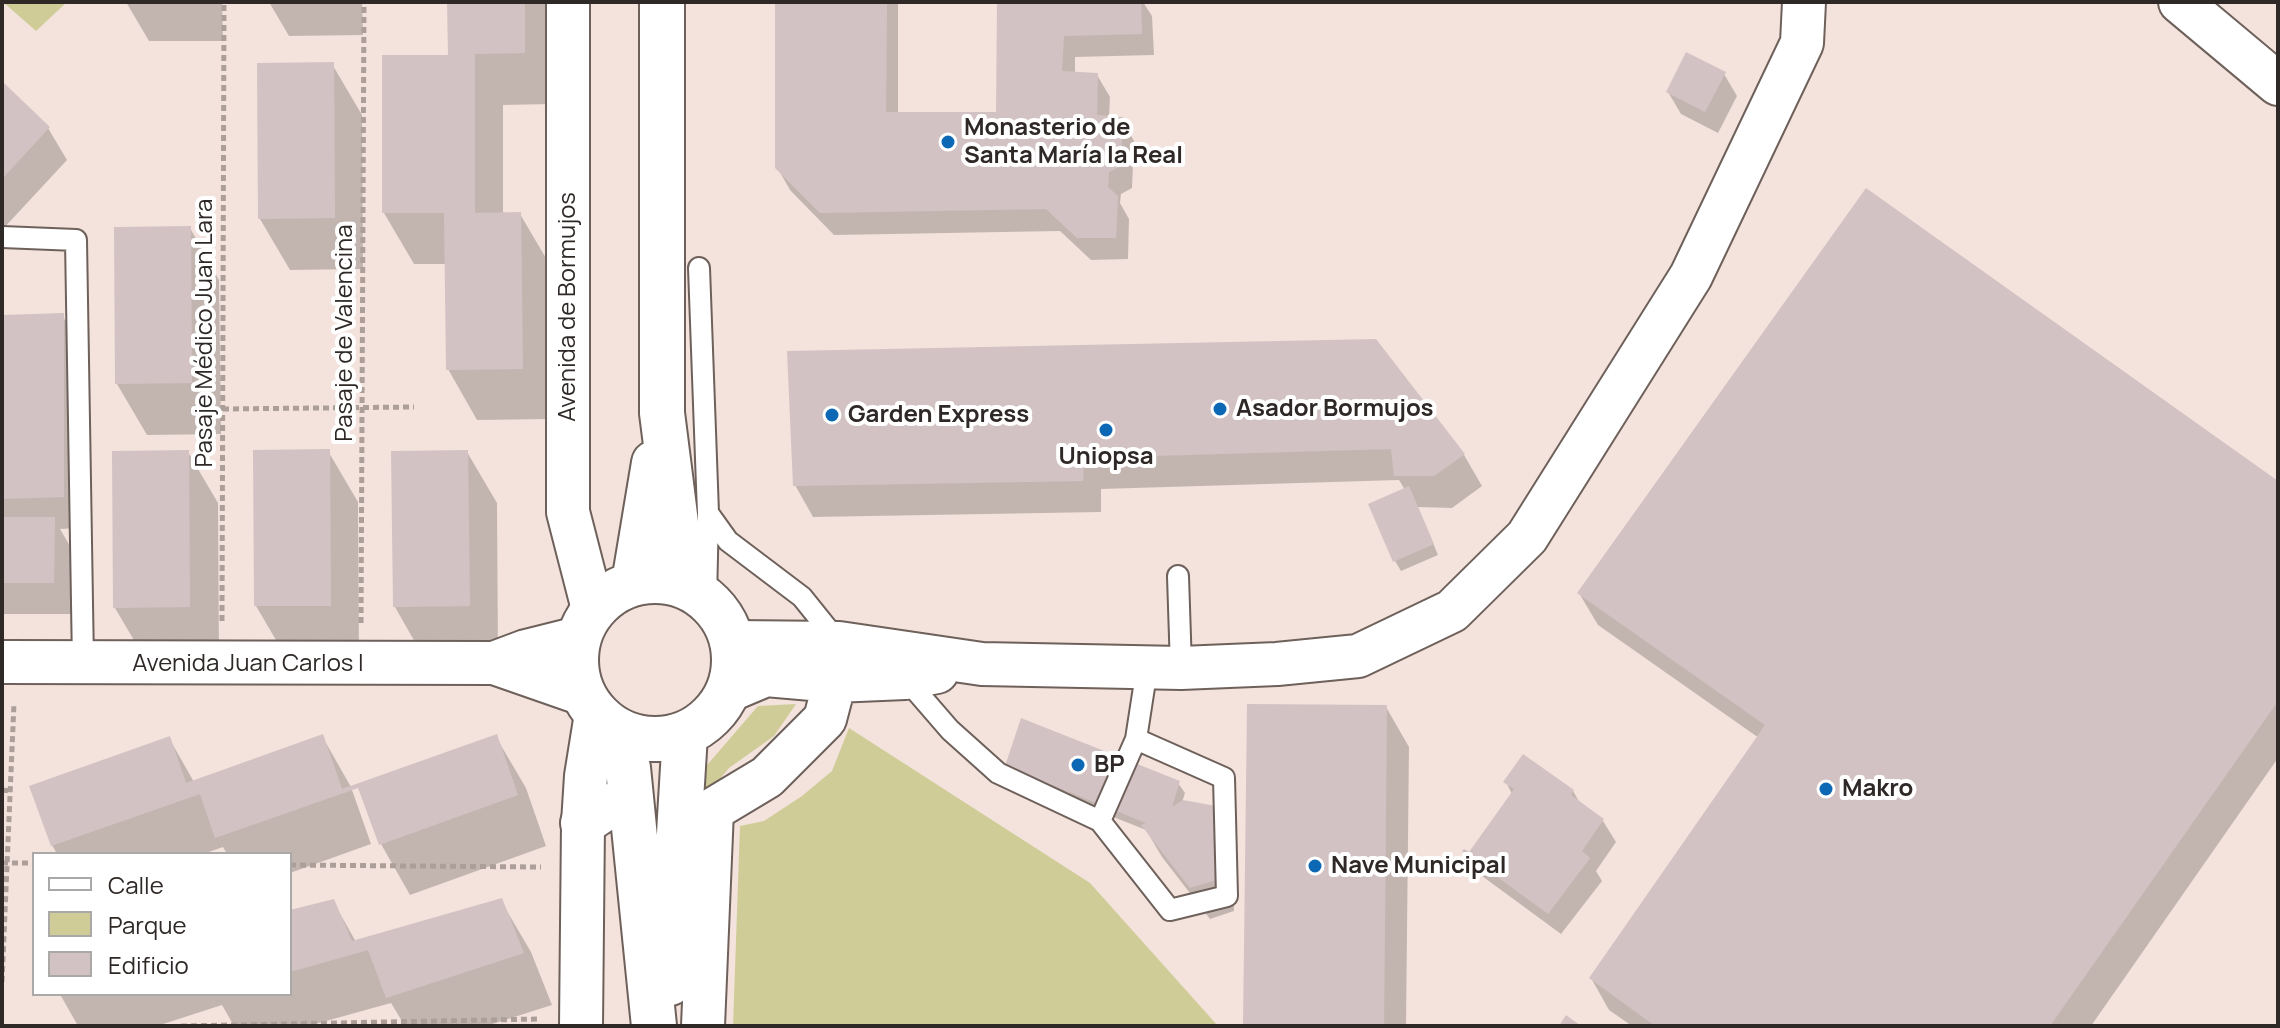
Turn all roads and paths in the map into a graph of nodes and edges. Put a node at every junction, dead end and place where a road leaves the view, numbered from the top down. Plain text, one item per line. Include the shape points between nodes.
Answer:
1 (224, 2) edge
2 (364, 2) edge
3 (568, 2) edge
4 (662, 2) edge
5 (1804, 2) edge
6 (2180, 2) edge
7 (2278, 84) edge
8 (2, 237) edge
9 (699, 268) dead end
10 (362, 405) junction
11 (414, 407) dead end
12 (223, 409) junction
13 (662, 413) junction
14 (708, 513) junction
15 (1178, 576) dead end
16 (634, 583) junction
17 (695, 592) junction
18 (586, 624) junction
19 (733, 642) junction
20 (837, 662) junction
21 (9, 663) edge
22 (83, 663) junction
23 (494, 663) junction
24 (222, 664) junction
25 (361, 664) junction
26 (982, 664) junction
27 (1164, 668) junction
28 (905, 678) junction
29 (728, 691) junction
30 (599, 713) junction
31 (685, 734) junction
32 (1136, 739) junction
33 (2, 790) edge
34 (10, 791) junction
35 (632, 812) junction
36 (1100, 821) junction
37 (583, 823) junction
38 (4, 863) edge
39 (32, 863) edge
40 (292, 865) edge
41 (582, 867) junction
42 (2, 982) edge
43 (581, 1022) edge
44 (181, 1026) edge
45 (654, 1026) edge
46 (667, 1026) edge
47 (703, 1026) edge

1 - 12 path, Pasaje Médico Juan Lara
2 - 10 path, Pasaje de Valencina
3 - 18 street, Avenida de Bormujos via 568,512
4 - 13 main road
5 - 27 street via 1802,43 1691,276 1527,537 1452,611 1358,656
6 - 7 street
8 - 22 lane via 76,240
9 - 14 lane
10 - 11 path
10 - 12 path
10 - 25 path, Pasaje de Valencina
12 - 24 path, Pasaje Médico Juan Lara
13 - 16 main road
13 - 17 main road
14 - 17 lane
14 - 20 lane via 728,541 802,597
15 - 27 lane
16 - 17 main road via 659,581
16 - 18 main road via 612,593
17 - 19 main road via 722,618
18 - 23 street, Avenida Juan Carlos I
18 - 30 main road via 575,667
19 - 20 street
19 - 29 main road
20 - 26 street
20 - 28 street
20 - 29 street via 766,675
20 - 47 street via 825,719 767,777 712,810
21 - 22 street, Avenida Juan Carlos I
21 - 34 path
22 - 24 street, Avenida Juan Carlos I
23 - 25 street, Avenida Juan Carlos I
23 - 30 street, Avenida Juan Carlos I
24 - 25 street, Avenida Juan Carlos I
26 - 27 street
26 - 28 street
27 - 32 lane
28 - 36 lane via 950,730 998,773
29 - 31 main road via 710,716
30 - 31 main road via 639,738
30 - 35 main road via 628,768
30 - 37 street
31 - 46 main road
32 - 36 lane
32 - 36 lane via 1224,778 1227,896 1170,910
33 - 34 path
34 - 38 path
35 - 37 main road via 608,806
35 - 45 main road
37 - 41 street
38 - 39 path
38 - 42 path
40 - 41 path
41 - 43 street
43 - 44 path

